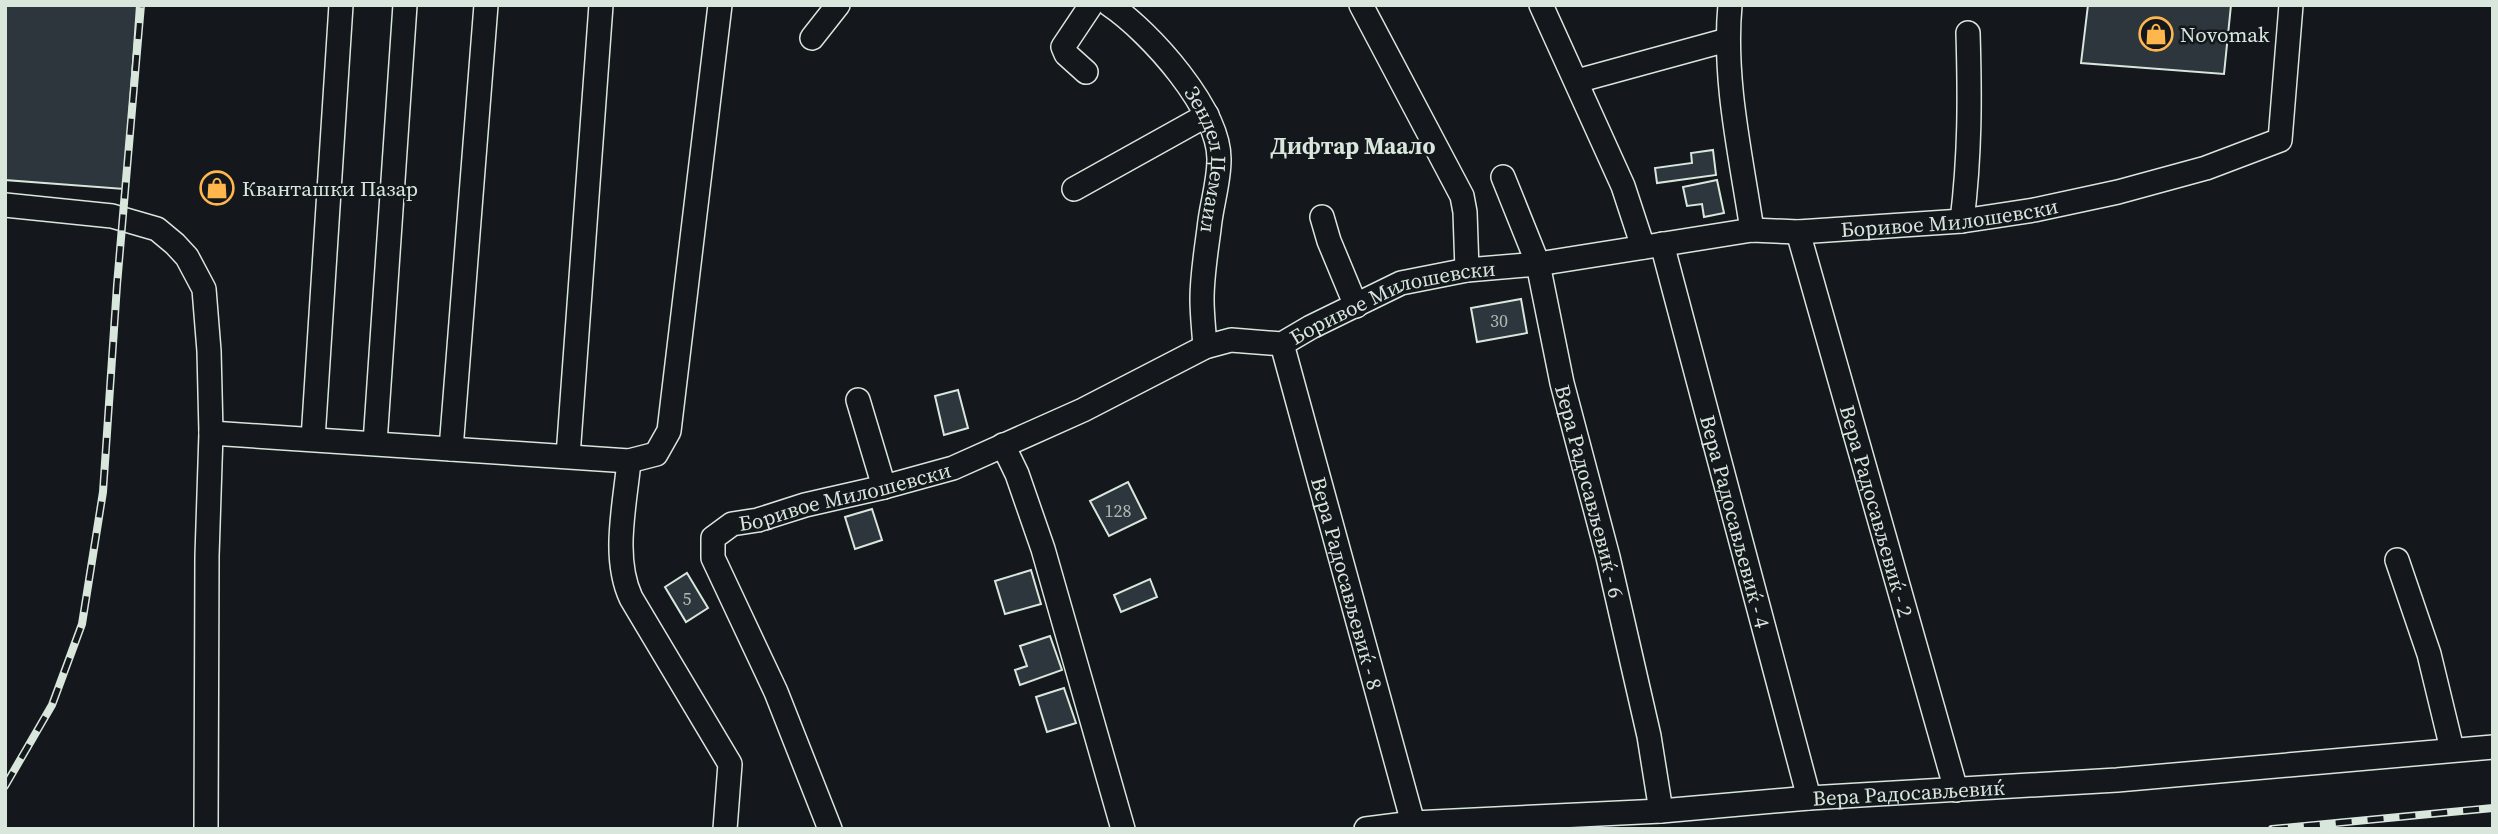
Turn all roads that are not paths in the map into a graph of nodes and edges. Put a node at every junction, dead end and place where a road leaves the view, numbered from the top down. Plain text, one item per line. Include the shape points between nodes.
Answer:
1 (341, 5) edge
2 (405, 5) edge
3 (486, 5) edge
4 (601, 5) edge
5 (720, 5) edge
6 (838, 5) edge
7 (1091, 5) edge
8 (1110, 5) edge
9 (1361, 5) edge
10 (1541, 5) edge
11 (1730, 5) edge
12 (2291, 5) edge
13 (1968, 33) dead end
14 (812, 38) dead end
15 (1727, 40) junction
16 (1086, 72) dead end
17 (1577, 81) junction
18 (1207, 115) junction
19 (1503, 177) dead end
20 (1074, 189) dead end
21 (5, 205) edge
22 (1322, 217) dead end
23 (1962, 221) junction
24 (1752, 230) junction
25 (1798, 232) junction
26 (1653, 245) junction
27 (1538, 264) junction
28 (1467, 270) junction
29 (1356, 306) junction
30 (1282, 344) junction
31 (1205, 347) junction
32 (858, 400) dead end
33 (211, 433) junction
34 (313, 439) junction
35 (375, 443) junction
36 (1003, 445) junction
37 (451, 449) junction
38 (568, 456) junction
39 (629, 461) junction
40 (884, 487) junction
41 (2397, 559) dead end
42 (2493, 747) edge
43 (2452, 750) junction
44 (1956, 790) junction
45 (1809, 798) junction
46 (1661, 811) junction
47 (1413, 823) junction
48 (206, 829) edge
49 (725, 829) edge
50 (830, 829) edge
51 (1122, 829) edge
52 (1366, 829) edge

1 - 34 street
2 - 35 street
3 - 37 street
4 - 38 street
5 - 39 street via 669,431 656,454
6 - 14 street
7 - 16 street via 1063,47
8 - 18 street, Зендел Џемаил via 1157,47
9 - 28 street via 1462,196
10 - 17 street, Вера Радосављевиќ - 4
11 - 15 street
12 - 23 street, Боривое Милошевски via 2280,140 2206,168 2118,192
13 - 23 street via 1971,120
15 - 17 street
15 - 24 street
17 - 26 street, Вера Радосављевиќ - 4
18 - 20 street
18 - 31 street, Зендел Џемаил via 1219,159 1202,299
19 - 27 street, Вера Радосављевиќ - 6
21 - 33 street via 112,216 157,229 187,257 204,289
22 - 29 street
23 - 25 street, Боривое Милошевски
24 - 25 street, Боривое Милошевски
24 - 26 street, Боривое Милошевски
25 - 44 street, Вера Радосављевиќ - 2
26 - 27 street, Боривое Милошевски
26 - 45 street, Вера Радосављевиќ - 4
27 - 28 street, Боривое Милошевски
27 - 46 street, Вера Радосављевиќ - 6 via 1562,383 1649,736
28 - 29 street, Боривое Милошевски via 1401,284
29 - 30 street, Боривое Милошевски
30 - 31 street, Боривое Милошевски via 1231,340
30 - 47 street, Вера Радосављевиќ - 8
31 - 36 street, Боривое Милошевски
32 - 40 street
33 - 34 street
33 - 48 street
34 - 35 street
35 - 37 street
36 - 40 street, Боривое Милошевски via 953,468
36 - 51 street via 1043,549
37 - 38 street
38 - 39 street
39 - 49 street via 623,580 730,764
40 - 50 street, Боривое Милошевски via 732,524 713,538 713,558 776,692
41 - 43 street via 2429,654
42 - 43 street, Вера Радосављевиќ
43 - 44 street, Вера Радосављевиќ
44 - 45 street, Вера Радосављевиќ
45 - 46 street, Вера Радосављевиќ
46 - 47 street, Вера Радосављевиќ
47 - 52 street, Вера Радосављевиќ

